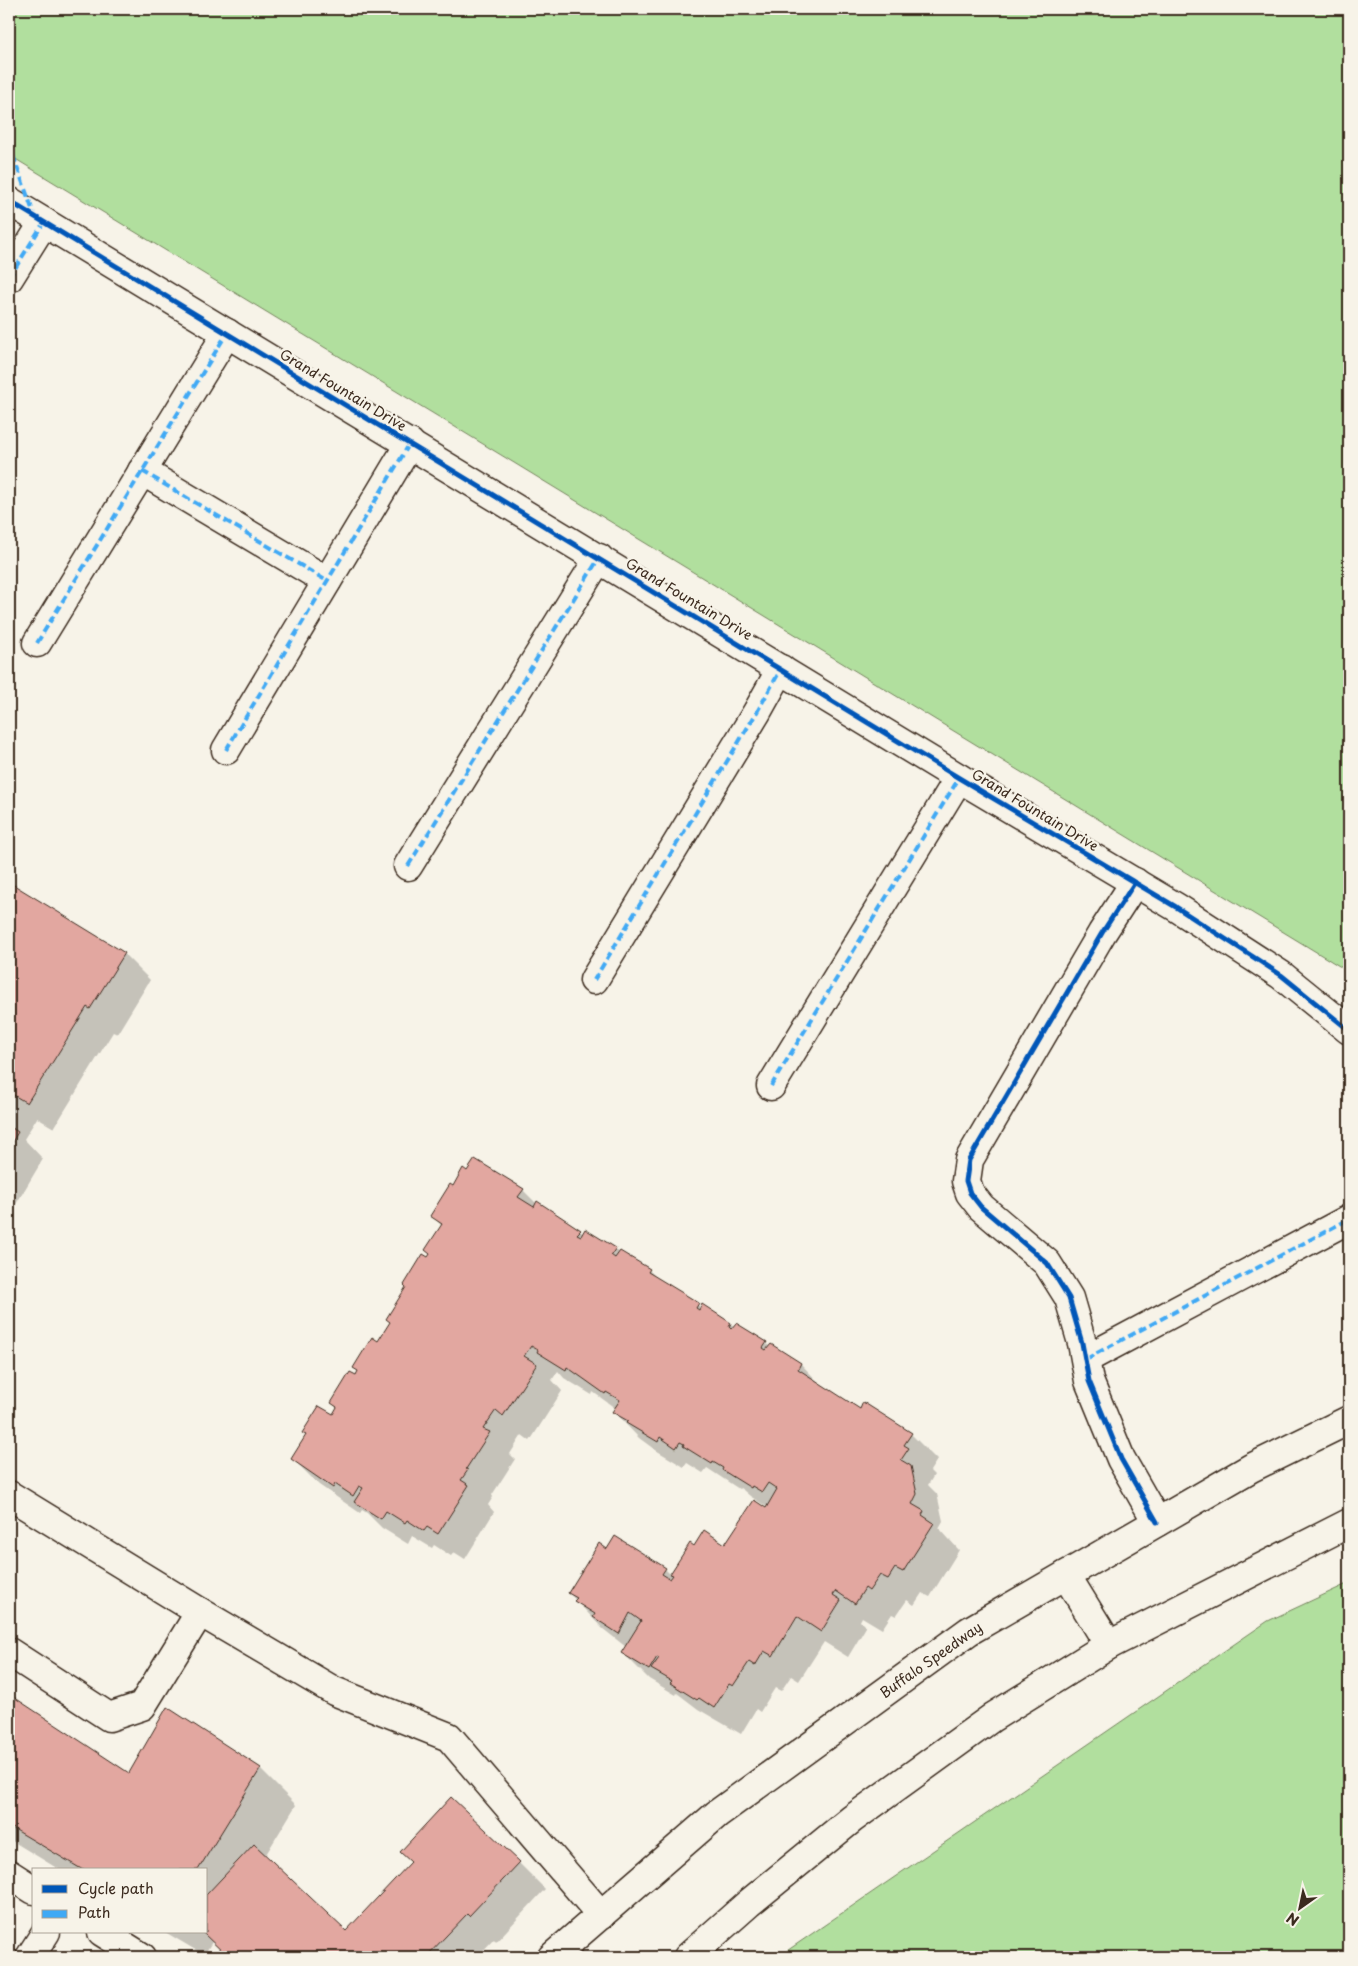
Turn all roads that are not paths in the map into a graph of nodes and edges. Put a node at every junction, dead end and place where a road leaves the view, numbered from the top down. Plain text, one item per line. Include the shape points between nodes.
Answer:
1 (9, 201) edge
2 (44, 222) junction
3 (9, 278) edge
4 (227, 333) junction
5 (410, 443) junction
6 (142, 470) junction
7 (598, 558) junction
8 (327, 581) junction
9 (37, 643) dead end
10 (781, 668) junction
11 (226, 750) dead end
12 (959, 778) junction
13 (408, 866) dead end
14 (1135, 882) junction
15 (594, 980) dead end
16 (1349, 1030) edge
17 (771, 1086) dead end
18 (1349, 1219) edge
19 (1086, 1359) junction
20 (1349, 1420) edge
21 (9, 1495) edge
22 (1157, 1522) junction
23 (1349, 1523) edge
24 (1066, 1575) junction
25 (200, 1612) junction
26 (1109, 1645) junction
27 (9, 1652) edge
28 (9, 1874) edge
29 (32, 1889) edge
30 (601, 1915) junction
31 (45, 1934) edge
32 (105, 1934) edge
33 (30, 1957) edge
34 (142, 1957) edge
35 (552, 1957) edge
36 (688, 1957) edge

1 - 2 street, Grand Fountain Drive
2 - 3 street
2 - 4 street, Grand Fountain Drive
4 - 5 street, Grand Fountain Drive
4 - 6 street
5 - 7 street, Grand Fountain Drive
5 - 8 street
6 - 8 street
6 - 9 street
7 - 10 street, Grand Fountain Drive
7 - 13 street
8 - 11 street
10 - 12 street, Grand Fountain Drive
10 - 15 street
12 - 14 street, Grand Fountain Drive
12 - 17 street
14 - 16 street, Grand Fountain Drive via 1281,975
14 - 19 street via 968,1160 966,1181 970,1193 981,1207 1048,1263 1069,1298
18 - 19 street
19 - 22 street via 1089,1381 1122,1459
20 - 22 street, Buffalo Speedway via 1251,1468
21 - 25 street
22 - 24 street, Buffalo Speedway
23 - 26 street
24 - 26 street
24 - 30 street, Buffalo Speedway via 969,1631 717,1814
25 - 27 street via 142,1706 109,1717
25 - 30 street via 334,1691 449,1737
26 - 36 street via 993,1717 852,1818
28 - 29 street
30 - 35 street, Buffalo Speedway
31 - 33 street
32 - 34 street

